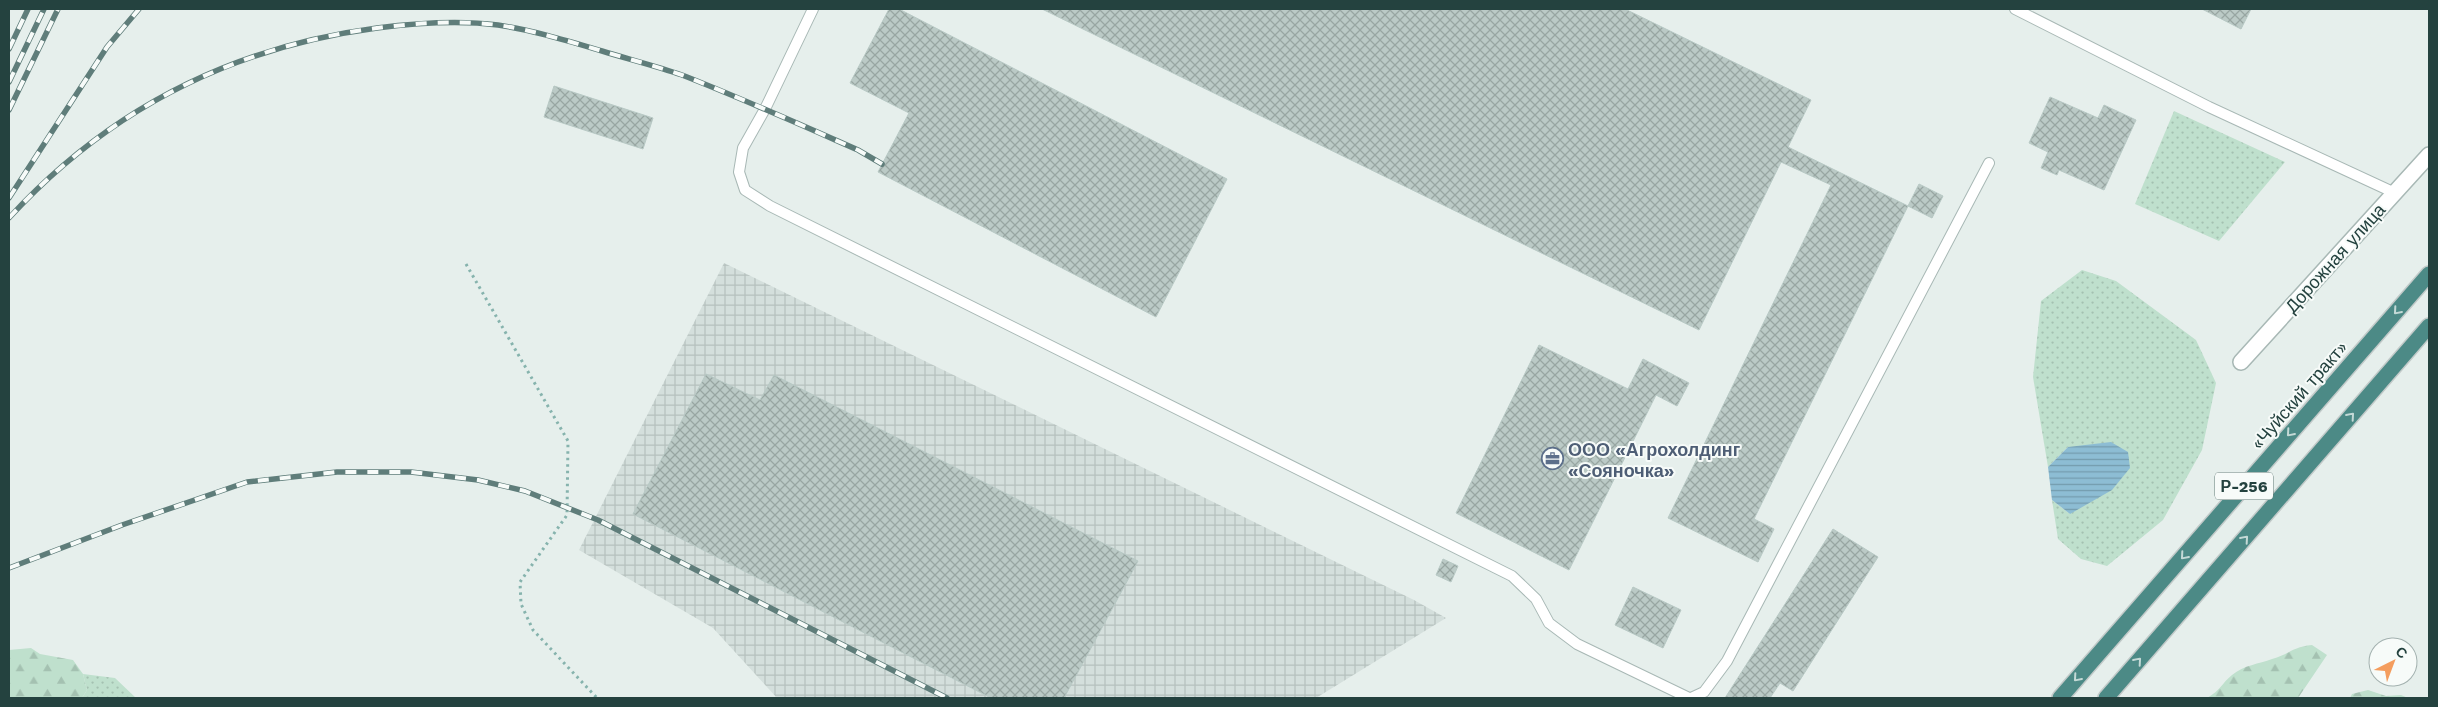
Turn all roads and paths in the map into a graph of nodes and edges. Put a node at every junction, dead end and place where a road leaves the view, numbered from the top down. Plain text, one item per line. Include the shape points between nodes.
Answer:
1 (813, 9) edge
2 (2015, 9) edge
3 (2429, 155) edge
4 (1989, 163) dead end
5 (2395, 193) junction
6 (466, 264) dead end
7 (2429, 274) edge
8 (2429, 326) edge
9 (2241, 362) dead end
10 (598, 698) edge
11 (1690, 698) edge
12 (2060, 698) edge
13 (2106, 698) edge

1 - 11 lane via 743,148 739,172 745,190 770,206 1512,576 1536,599 1549,623 1577,644
2 - 5 lane via 2209,107
3 - 5 street, Дорожная улица
4 - 11 lane via 1727,661 1704,692
5 - 9 street, Дорожная улица
6 - 10 path via 568,441 567,515 520,582 521,604 533,630
7 -> 12 highway, «Чуйский тракт» / Р-256
13 -> 8 highway, Р-256

